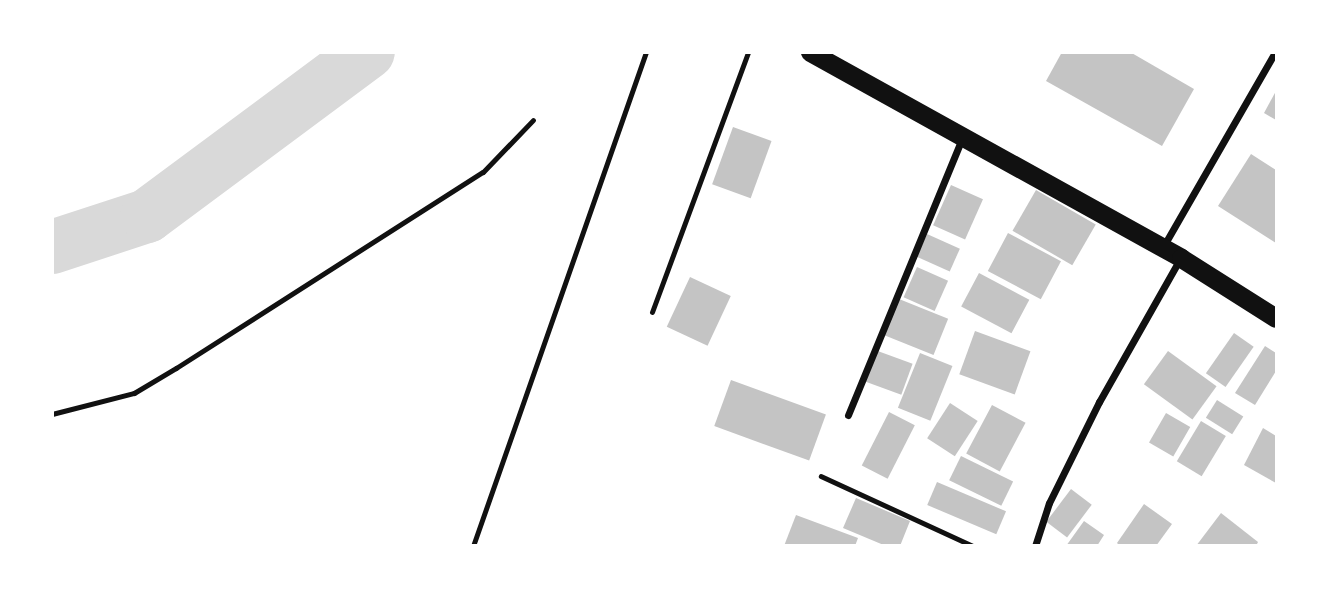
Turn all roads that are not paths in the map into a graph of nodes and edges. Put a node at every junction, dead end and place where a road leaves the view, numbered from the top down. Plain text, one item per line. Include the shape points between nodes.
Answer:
1 (646, 52) edge
2 (748, 52) edge
3 (810, 52) edge
4 (1275, 52) edge
5 (533, 120) dead end
6 (964, 134) junction
7 (1162, 248) junction
8 (1181, 258) junction
9 (652, 312) dead end
10 (1276, 318) edge
11 (52, 414) edge
12 (848, 415) dead end
13 (473, 545) edge
14 (1035, 545) edge

1 - 13 lane
2 - 9 lane
3 - 6 highway
4 - 7 street
5 - 11 lane via 483,173 176,368 134,393
6 - 7 highway
6 - 12 street
7 - 8 highway
8 - 10 highway
8 - 14 street via 1099,401 1049,503

